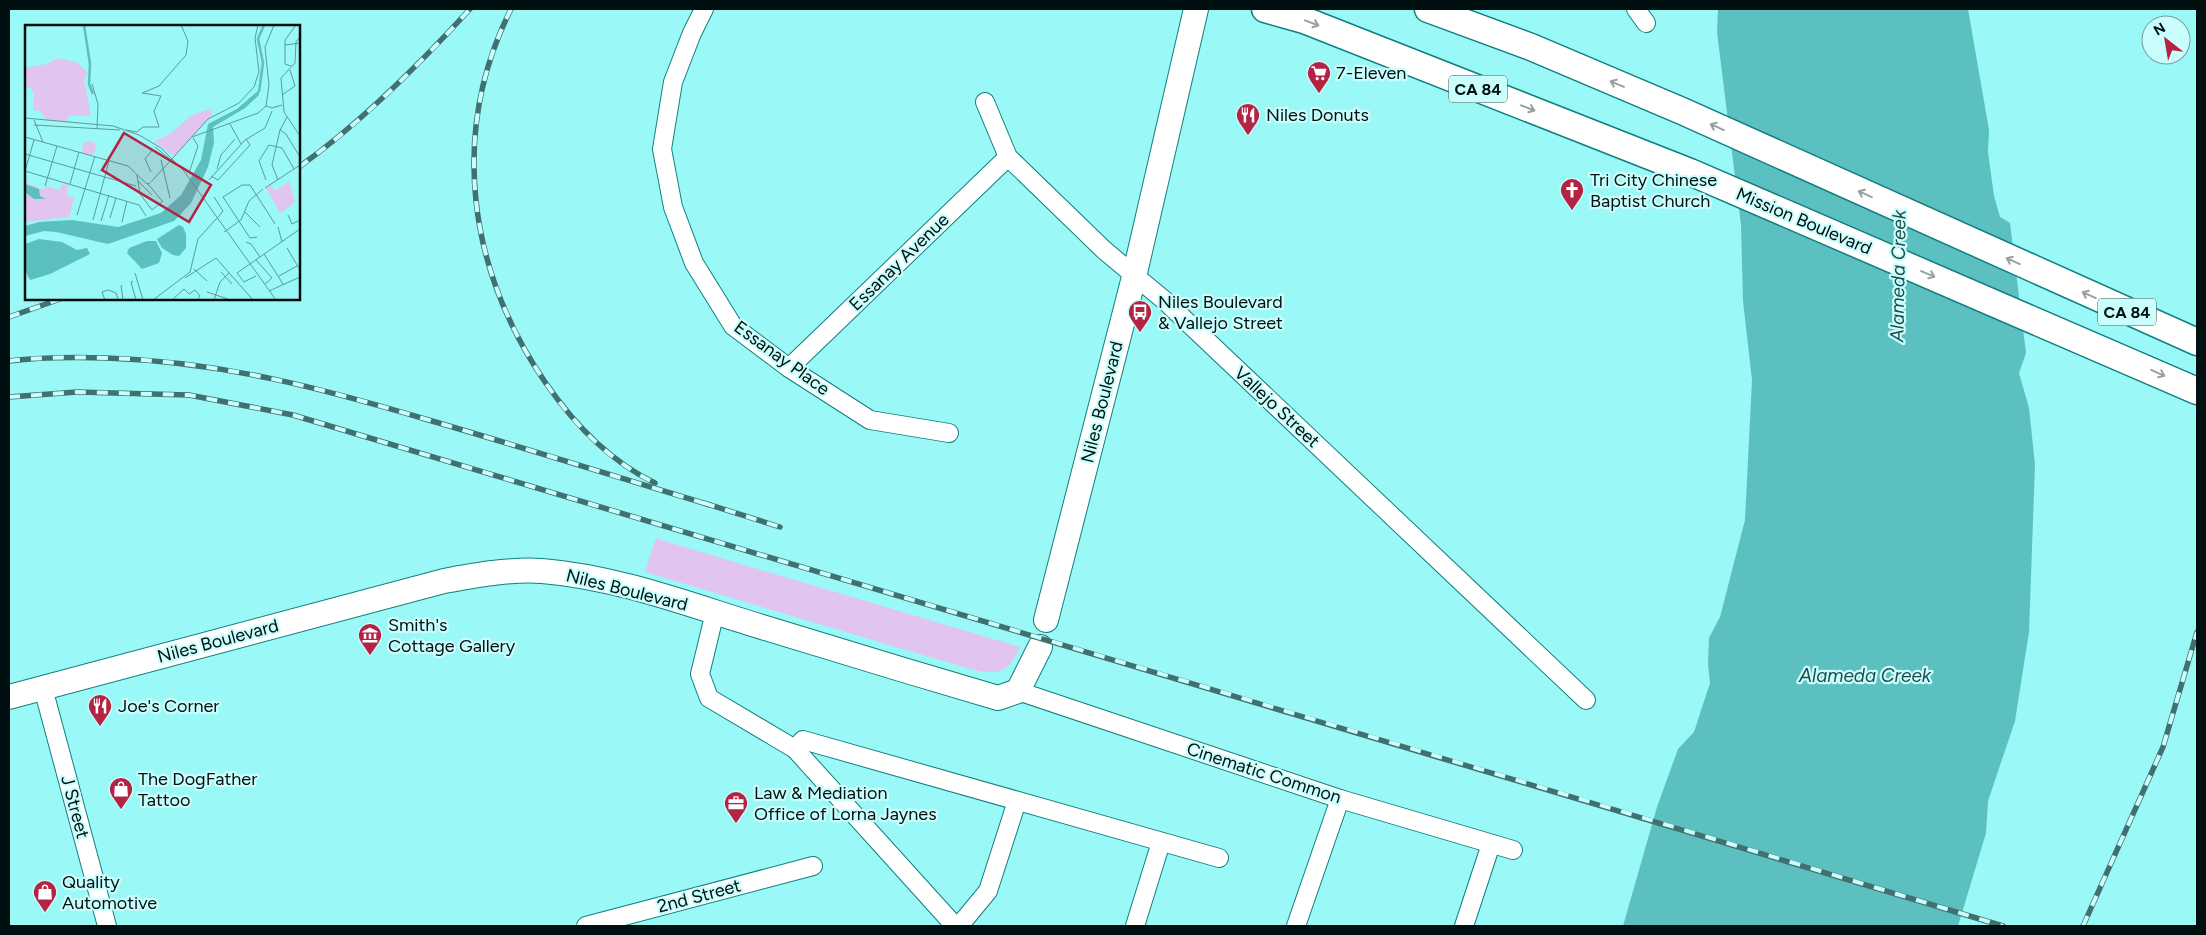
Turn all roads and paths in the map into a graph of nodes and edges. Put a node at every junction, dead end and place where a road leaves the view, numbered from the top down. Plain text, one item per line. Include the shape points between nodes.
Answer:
1 (704, 9) edge
2 (1196, 9) edge
3 (1265, 9) edge
4 (1428, 9) edge
5 (985, 102) dead end
6 (1008, 157) junction
7 (1134, 277) junction
8 (2197, 342) edge
9 (790, 368) junction
10 (2197, 391) edge
11 (949, 433) dead end
12 (715, 612) junction
13 (1046, 620) dead end
14 (1040, 647) dead end
15 (43, 688) junction
16 (1018, 691) junction
17 (9, 697) edge
18 (1586, 700) dead end
19 (795, 749) junction
20 (1340, 799) junction
21 (1017, 801) junction
22 (1161, 842) junction
23 (1490, 844) junction
24 (1513, 850) dead end
25 (1219, 858) dead end
26 (813, 866) dead end
27 (107, 926) edge
28 (586, 926) edge
29 (955, 926) edge
30 (960, 926) edge
31 (1135, 926) edge
32 (1296, 926) edge
33 (1464, 926) edge

1 - 9 street, Essanay Place via 673,82 662,149 673,207 694,263 733,326
2 - 7 main road, Niles Boulevard
3 -> 10 main road, Mission Boulevard / CA 84 via 1304,20 1690,172
8 -> 4 main road, CA 84 via 1682,111 1531,47
5 - 6 street, Vallejo Street
6 - 7 street, Vallejo Street
6 - 9 street, Essanay Avenue
7 - 13 main road, Niles Boulevard
7 - 18 street, Vallejo Street via 1164,300
9 - 11 street, Essanay Place via 870,420
12 - 15 main road, Niles Boulevard via 580,576 541,571 477,574 444,580
12 - 16 main road, Niles Boulevard via 998,698
12 - 19 street via 700,674 709,698
14 - 16 main road
15 - 17 main road, Niles Boulevard
15 - 27 street, J Street
16 - 20 street, Cinematic Common
19 - 21 street via 804,740
19 - 29 street
20 - 23 street, Cinematic Common
20 - 32 street
21 - 22 street
21 - 30 street via 988,891
22 - 25 street
22 - 31 street
23 - 24 street, Cinematic Common
23 - 33 street
26 - 28 street, 2nd Street

